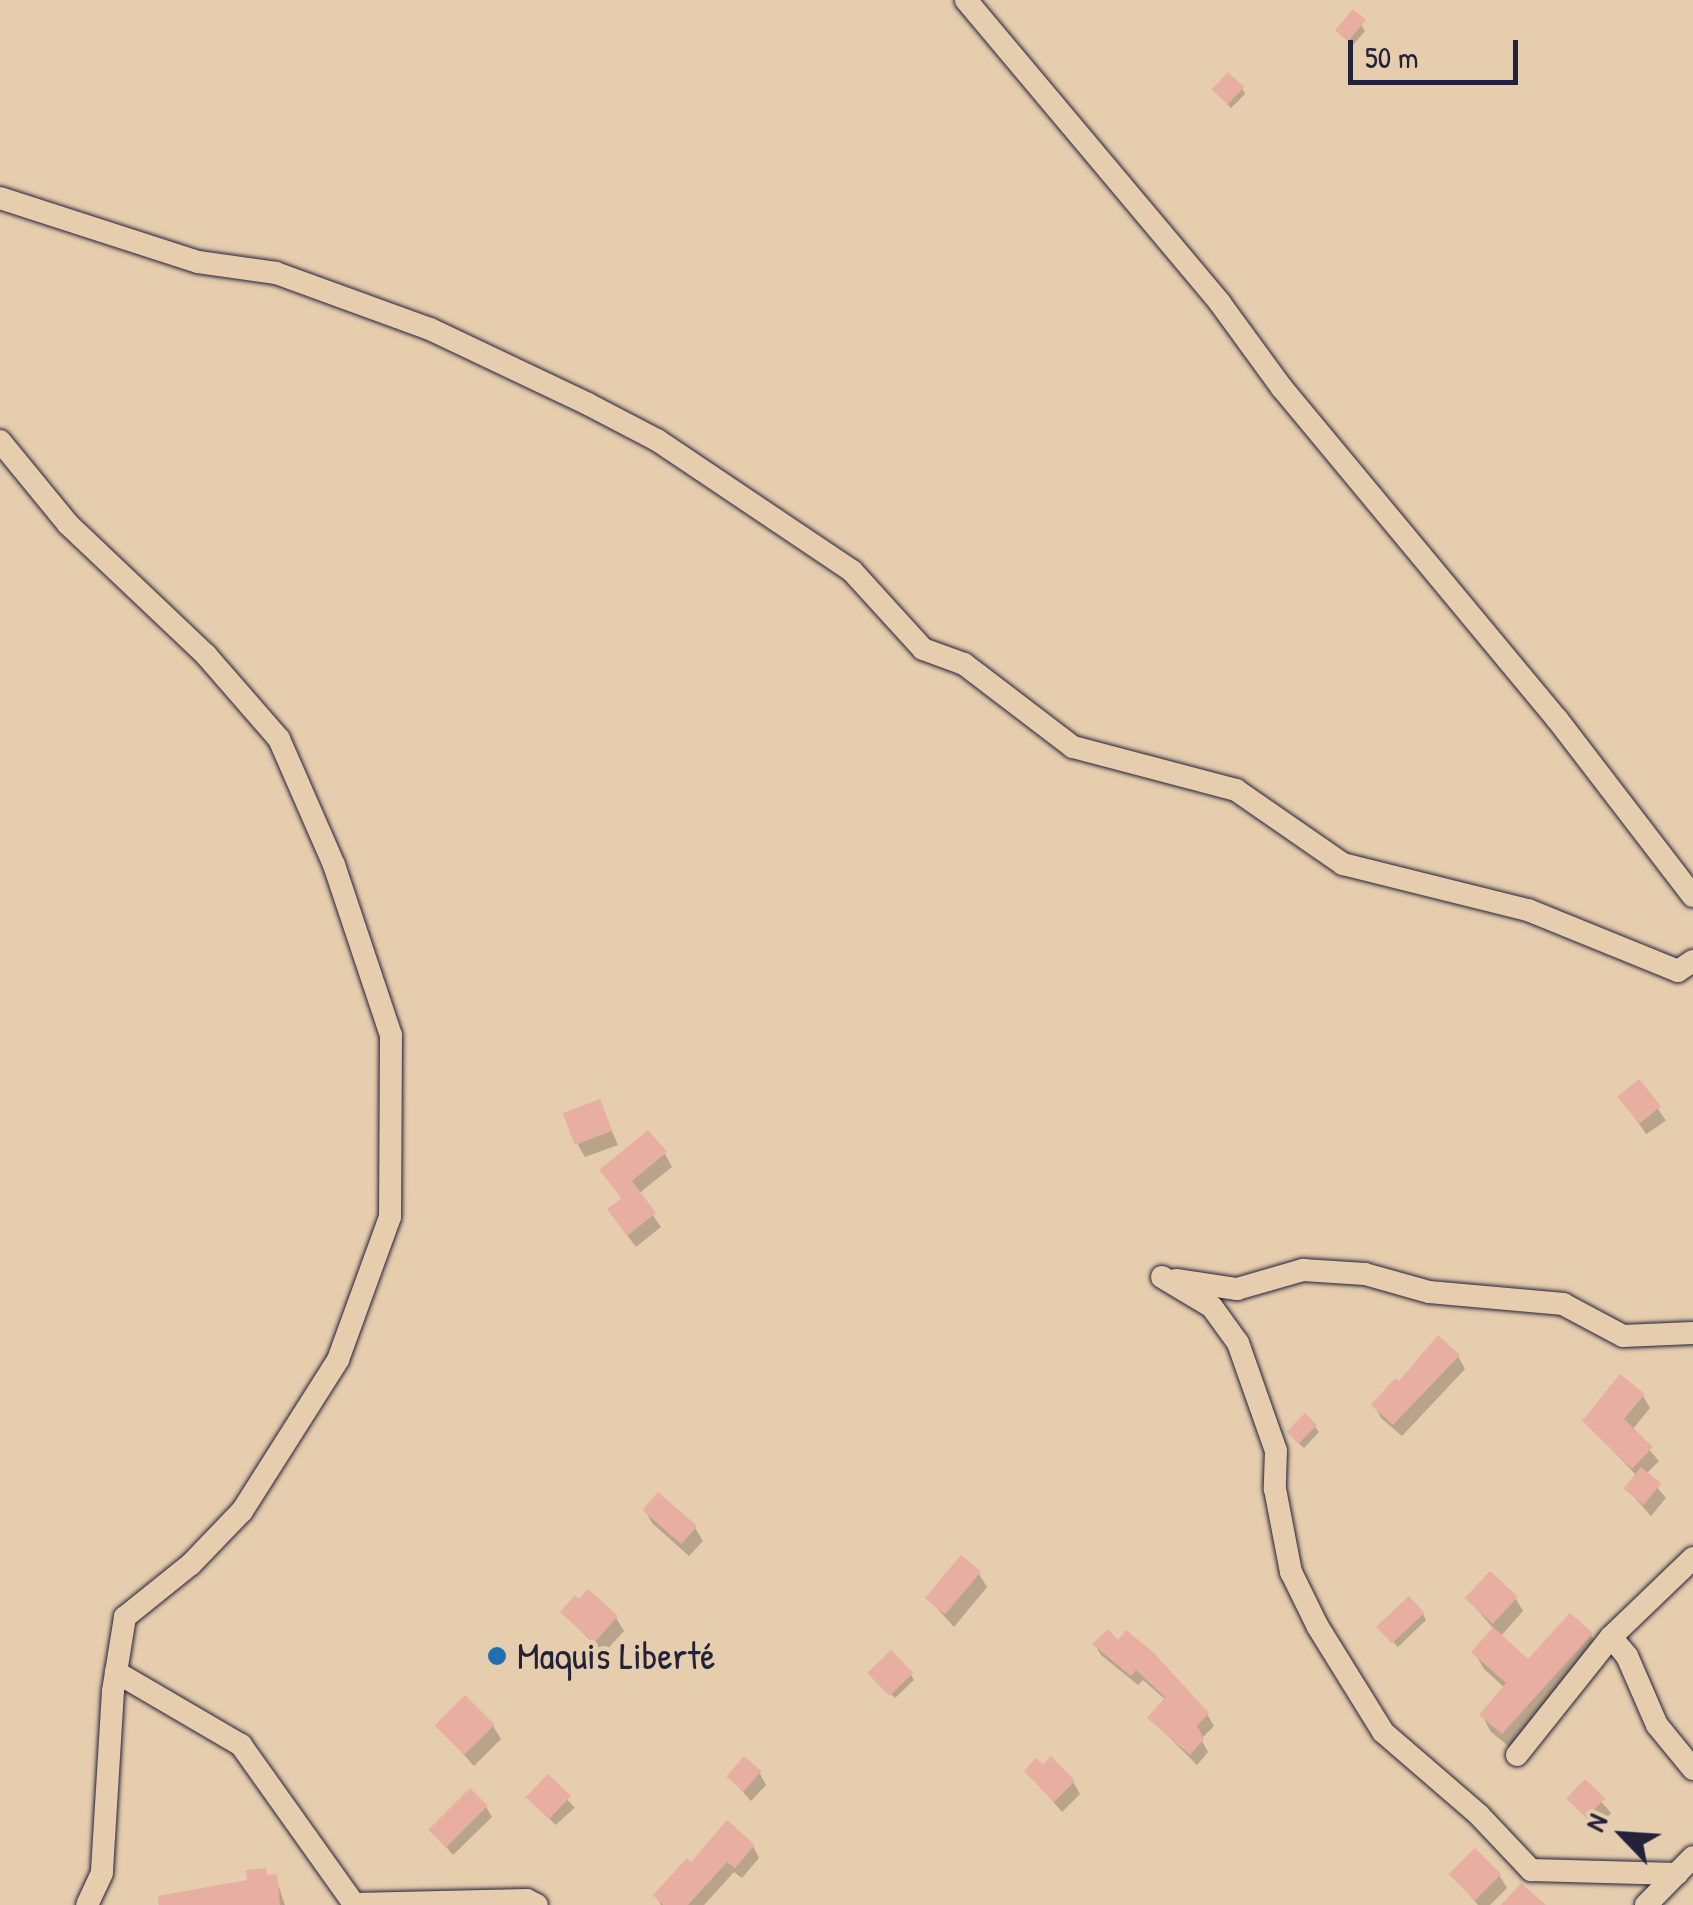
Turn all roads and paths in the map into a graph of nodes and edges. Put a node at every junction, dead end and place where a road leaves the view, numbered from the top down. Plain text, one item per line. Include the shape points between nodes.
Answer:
1 (966, 0) edge
2 (0, 198) edge
3 (0, 440) edge
4 (1693, 896) edge
5 (1693, 962) edge
6 (1693, 1333) edge
7 (1693, 1558) edge
8 (1611, 1637) junction
9 (116, 1672) junction
10 (1516, 1754) dead end
11 (1693, 1769) edge
12 (1685, 1865) edge
13 (354, 1904) edge
14 (87, 1905) edge
15 (537, 1905) edge
16 (1646, 1905) edge

1 - 4 street via 1220,303
2 - 5 street via 198,262 276,273 430,329 588,404 658,440 852,571 923,650 964,664 1072,747 1236,790 1343,864 1528,910 1678,971
3 - 9 street via 68,524 206,655 279,738 334,865 391,1035 390,1217 338,1360 242,1511 191,1564 125,1617
6 - 12 street via 1623,1336 1563,1304 1428,1292 1365,1274 1303,1270 1236,1289 1162,1278 1212,1307 1238,1343 1276,1451 1275,1490 1291,1572 1384,1732 1531,1870
7 - 8 street
8 - 10 street
8 - 11 street via 1627,1656 1657,1725
9 - 13 street via 241,1745
9 - 14 street via 102,1873
12 - 16 street
13 - 15 street

